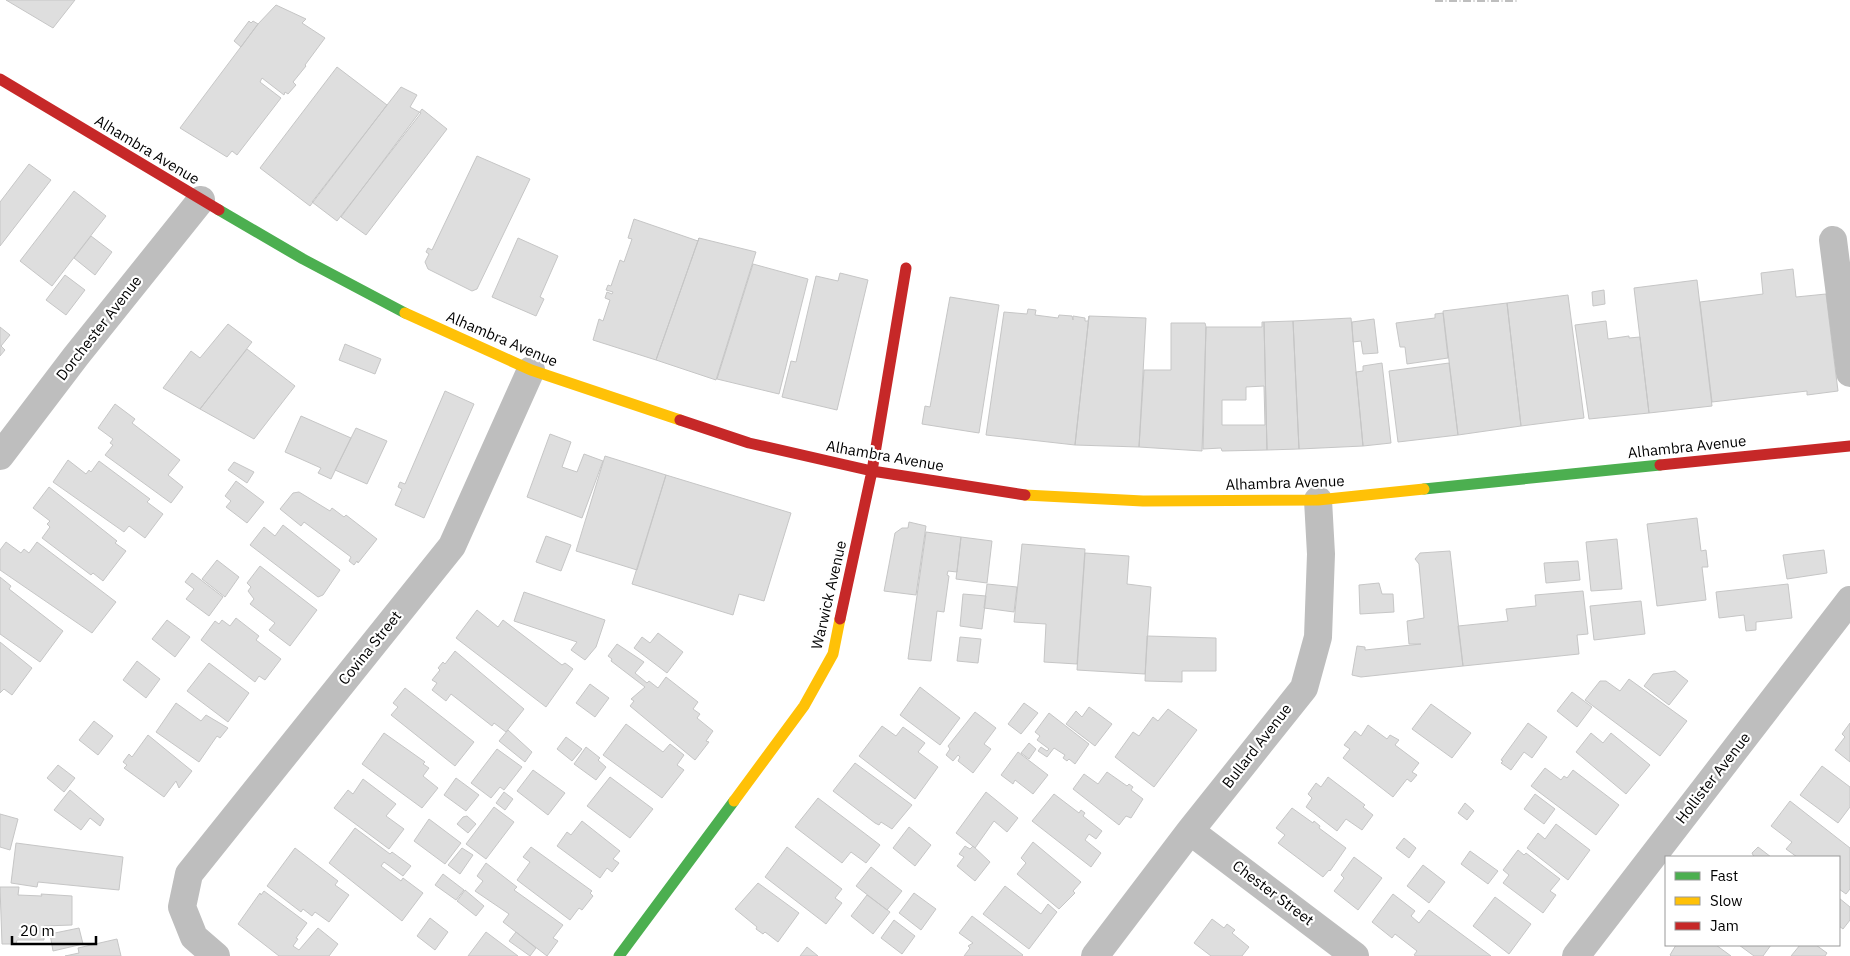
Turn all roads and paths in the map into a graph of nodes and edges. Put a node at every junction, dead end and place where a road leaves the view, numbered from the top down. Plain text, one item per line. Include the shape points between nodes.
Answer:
1 (0, 79) edge
2 (201, 200) junction
3 (1833, 240) dead end
4 (906, 268) dead end
5 (531, 370) junction
6 (1850, 373) edge
7 (1850, 446) edge
8 (0, 456) edge
9 (872, 471) junction
10 (1318, 500) junction
11 (1850, 600) edge
12 (1190, 831) junction
13 (216, 956) edge
14 (619, 956) edge
15 (1094, 956) edge
16 (1355, 956) edge
17 (1576, 956) edge

1 - 2 main road, Alhambra Avenue
2 - 5 main road, Alhambra Avenue via 402,312
2 - 8 street, Dorchester Avenue
3 - 6 street
4 - 9 main road, Warwick Avenue
5 - 9 main road, Alhambra Avenue via 748,444
5 - 13 street, Covina Street via 452,546 189,874 182,907 194,937
7 - 10 main road, Alhambra Avenue
9 - 10 main road, Alhambra Avenue via 1024,495 1143,501
9 - 14 main road, Warwick Avenue via 833,654 804,706
10 - 12 street, Bullard Avenue via 1321,554 1318,637 1304,688
11 - 17 street, Hollister Avenue
12 - 15 street, Bullard Avenue
12 - 16 street, Chester Street

